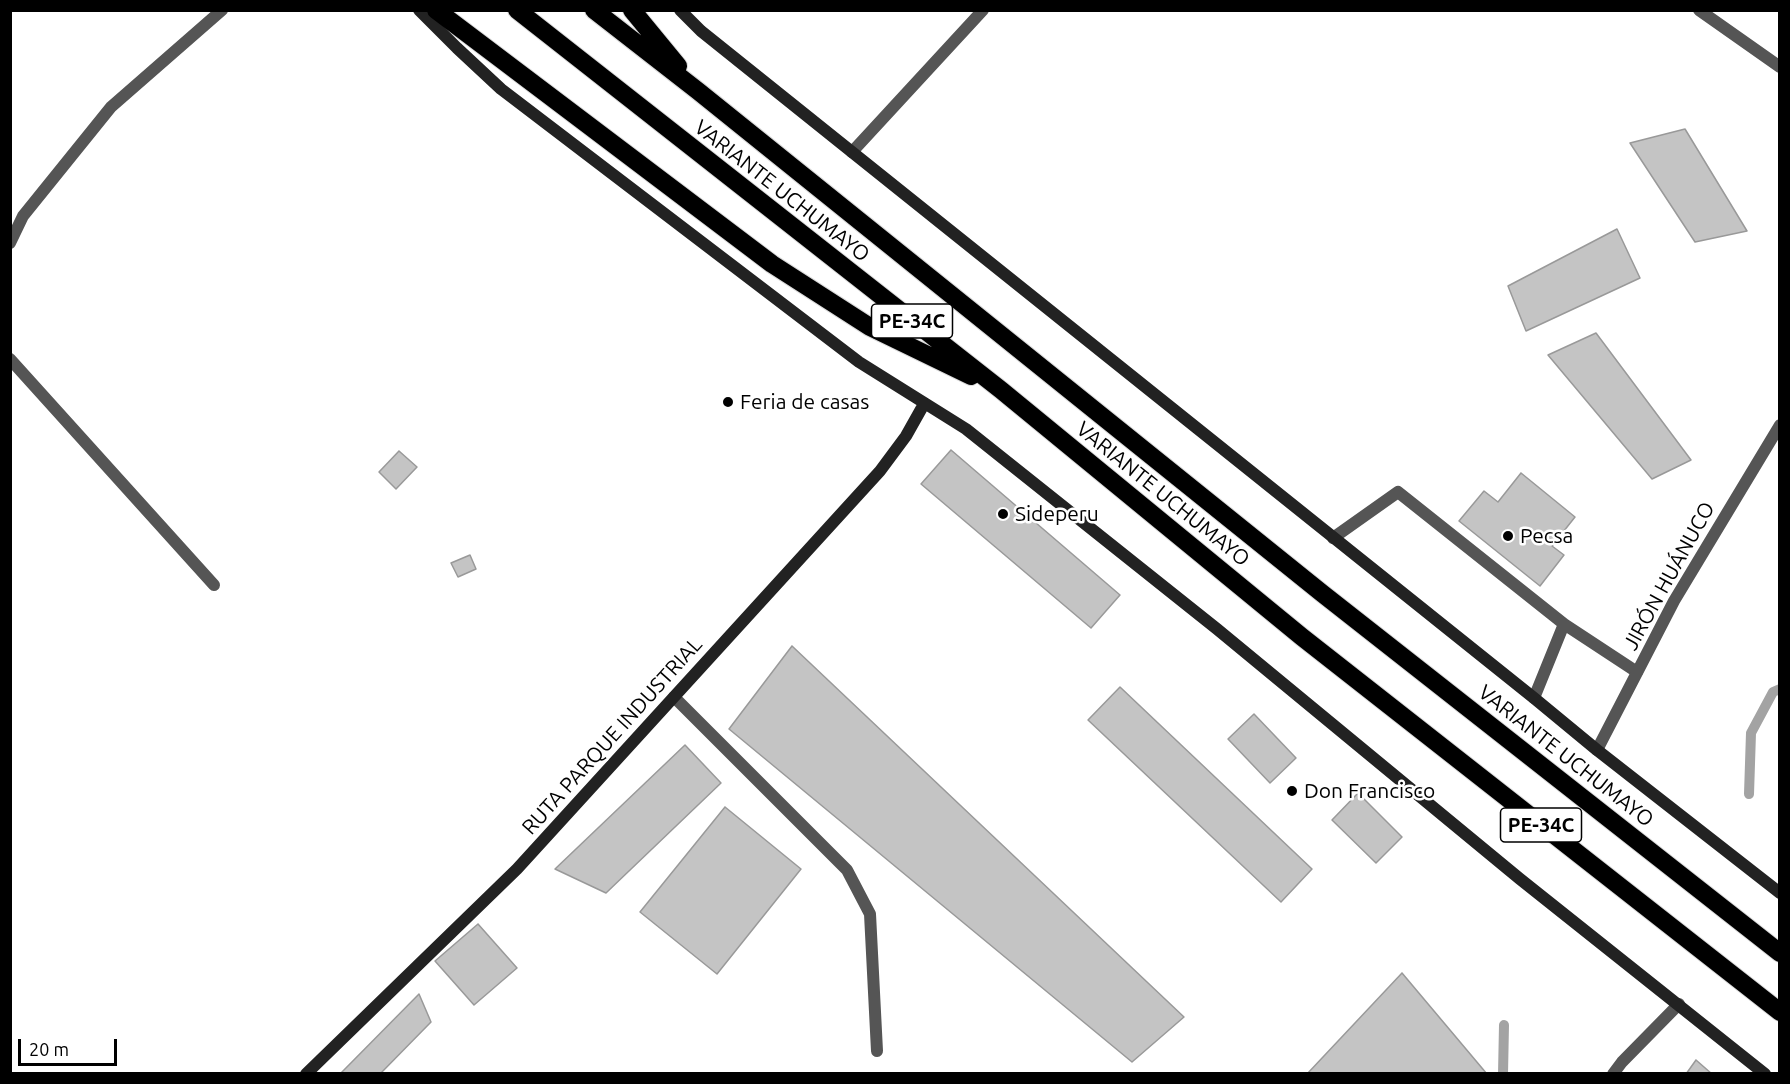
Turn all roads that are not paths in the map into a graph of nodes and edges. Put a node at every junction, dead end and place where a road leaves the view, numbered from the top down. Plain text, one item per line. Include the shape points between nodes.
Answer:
1 (222, 10) edge
2 (419, 10) edge
3 (436, 10) edge
4 (517, 10) edge
5 (594, 10) edge
6 (632, 10) edge
7 (680, 10) edge
8 (983, 10) edge
9 (1699, 10) edge
10 (1779, 67) edge
11 (698, 91) junction
12 (852, 152) junction
13 (10, 243) edge
14 (10, 359) edge
15 (1001, 390) junction
16 (924, 404) junction
17 (1779, 424) edge
18 (1333, 538) junction
19 (214, 585) dead end
20 (1564, 624) junction
21 (1637, 672) junction
22 (674, 697) junction
23 (1534, 698) junction
24 (1597, 750) junction
25 (1779, 893) edge
26 (1779, 952) edge
27 (1678, 1004) junction
28 (1779, 1012) edge
29 (877, 1051) dead end
30 (306, 1074) edge
31 (1613, 1074) edge
32 (1765, 1074) edge

1 - 13 street via 111,107 23,216
2 - 16 main road via 501,89 859,362
3 - 15 highway via 772,264 870,327
4 - 15 highway, VARIANTE UCHUMAYO / PE-34C
5 - 11 highway, VARIANTE UCHUMAYO / PE-34C
6 - 11 highway
7 - 12 main road, VARIANTE UCHUMAYO via 700,31
8 - 12 street
9 - 10 street
11 - 26 highway, VARIANTE UCHUMAYO / PE-34C via 1323,594
12 - 18 main road, VARIANTE UCHUMAYO
14 - 19 street
15 - 28 highway, VARIANTE UCHUMAYO / PE-34C via 1302,637
16 - 22 main road, RUTA PARQUE INDUSTRIAL via 880,471
16 - 27 main road via 966,429
17 - 21 street, JIRÓN HUÁNUCO via 1674,601
18 - 20 street via 1398,492
18 - 23 main road, VARIANTE UCHUMAYO
20 - 21 street
20 - 23 street
21 - 24 street, JIRÓN HUÁNUCO
22 - 29 street via 847,870 870,914
22 - 30 main road, RUTA PARQUE INDUSTRIAL via 518,869
23 - 24 main road, VARIANTE UCHUMAYO
24 - 25 main road, VARIANTE UCHUMAYO
27 - 31 street
27 - 32 main road

